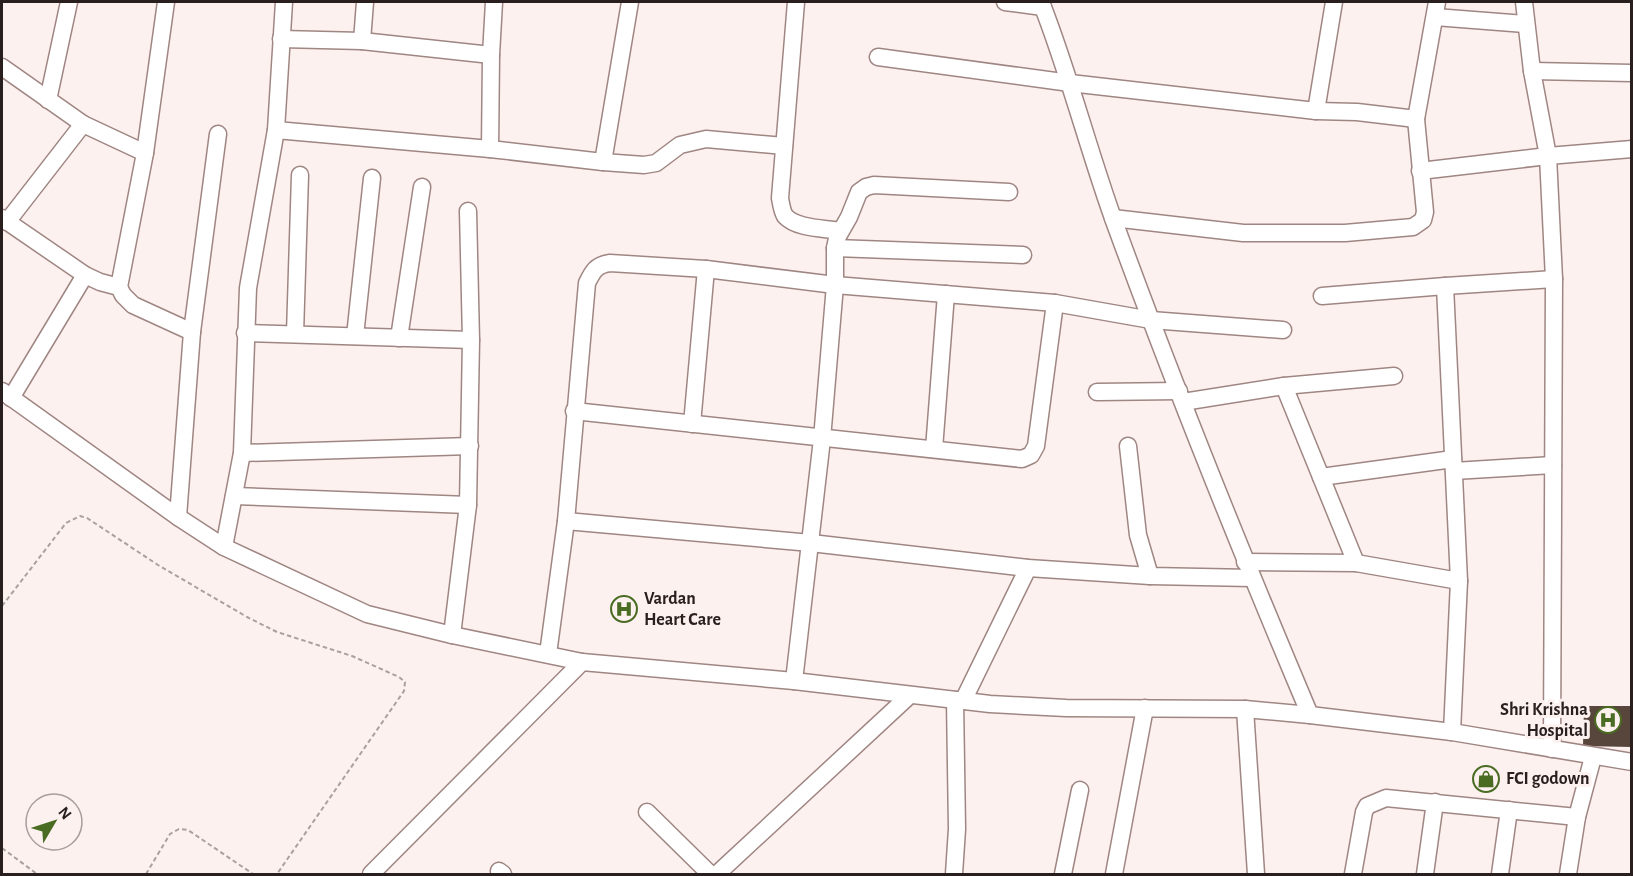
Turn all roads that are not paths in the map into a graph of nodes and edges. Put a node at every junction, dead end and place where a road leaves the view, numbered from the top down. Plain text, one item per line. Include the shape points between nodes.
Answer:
1 (69, 2) edge
2 (166, 2) edge
3 (284, 2) edge
4 (365, 2) edge
5 (494, 2) edge
6 (630, 2) edge
7 (796, 2) edge
8 (1005, 2) edge
9 (1334, 2) edge
10 (1524, 2) edge
11 (1042, 4) edge
12 (1436, 9) edge
13 (1525, 24) junction
14 (281, 39) junction
15 (362, 41) junction
16 (491, 55) junction
17 (878, 57) dead end
18 (2, 67) edge
19 (1532, 71) junction
20 (1632, 74) edge
21 (1070, 83) junction
22 (48, 100) junction
23 (1316, 111) junction
24 (1416, 119) junction
25 (83, 124) junction
26 (276, 130) junction
27 (218, 134) dead end
28 (784, 146) junction
29 (490, 149) junction
30 (1632, 149) edge
31 (145, 153) junction
32 (1548, 156) junction
33 (603, 162) junction
34 (1420, 171) junction
35 (300, 176) dead end
36 (372, 178) dead end
37 (423, 187) dead end
38 (1009, 192) dead end
39 (468, 211) dead end
40 (1113, 218) junction
41 (4, 220) edge
42 (840, 231) junction
43 (835, 248) junction
44 (1023, 255) dead end
45 (706, 269) junction
46 (85, 275) junction
47 (1554, 279) junction
48 (835, 285) junction
49 (1445, 286) junction
50 (119, 287) junction
51 (946, 294) junction
52 (1322, 296) dead end
53 (1055, 303) junction
54 (1151, 320) junction
55 (1283, 330) dead end
56 (192, 332) junction
57 (245, 333) junction
58 (295, 334) junction
59 (355, 336) junction
60 (399, 338) junction
61 (471, 340) junction
62 (1394, 376) dead end
63 (1284, 386) junction
64 (1097, 392) dead end
65 (6, 395) edge
66 (1181, 396) junction
67 (574, 411) junction
68 (693, 424) junction
69 (822, 439) junction
70 (470, 446) junction
71 (1128, 446) dead end
72 (934, 449) junction
73 (242, 453) junction
74 (1454, 465) junction
75 (1553, 465) junction
76 (1321, 477) junction
77 (234, 496) junction
78 (468, 505) junction
79 (178, 517) junction
80 (566, 521) junction
81 (811, 543) junction
82 (224, 547) junction
83 (1245, 562) junction
84 (1356, 563) junction
85 (1028, 568) junction
86 (1150, 576) junction
87 (1252, 578) junction
88 (1459, 581) junction
89 (452, 635) junction
90 (548, 654) junction
91 (582, 662) junction
92 (794, 681) junction
93 (910, 695) junction
94 (959, 701) junction
95 (1145, 708) junction
96 (1245, 709) junction
97 (1310, 715) junction
98 (1452, 732) junction
99 (1552, 749) junction
100 (1593, 757) junction
101 (1632, 762) edge
102 (1080, 790) dead end
103 (1435, 802) junction
104 (1509, 810) junction
105 (647, 812) dead end
106 (1577, 817) junction
107 (371, 874) edge
108 (710, 874) edge
109 (717, 874) edge
110 (954, 874) edge
111 (1063, 874) edge
112 (1114, 874) edge
113 (1256, 874) edge
114 (1353, 874) edge
115 (1425, 874) edge
116 (1500, 874) edge
117 (1568, 874) edge

1 - 22 street
2 - 31 street
3 - 14 street
4 - 15 street
5 - 16 street
6 - 33 street
7 - 28 street
8 - 11 street
9 - 23 street
10 - 13 street
11 - 21 street
12 - 13 street
12 - 24 street
13 - 19 street
14 - 15 street
14 - 26 street
15 - 16 street
16 - 29 street
17 - 21 street
18 - 22 street
19 - 20 street
19 - 32 street
21 - 23 street
21 - 40 street
22 - 25 street
23 - 24 street
24 - 34 street
25 - 31 street
25 - 41 street
26 - 29 street
26 - 57 street via 248,288
27 - 56 street
28 - 33 street via 706,139 680,145 656,163
28 - 42 street via 780,198 783,214 801,225
29 - 33 street
30 - 32 street
31 - 50 street
32 - 34 street
32 - 47 street
34 - 40 street via 1425,212 1423,220 1413,227 1345,233 1243,233
35 - 58 street
36 - 59 street
37 - 60 street
38 - 42 street via 874,185 859,192
39 - 61 street
40 - 54 street
41 - 46 street
42 - 43 street
43 - 44 street
43 - 48 street
45 - 48 street
45 - 67 street via 610,263 592,272 587,283
45 - 68 street
46 - 50 street
46 - 65 street
47 - 49 street
47 - 75 street
48 - 51 street
48 - 69 street
49 - 52 street
49 - 74 street
50 - 56 street via 133,305
51 - 53 street
51 - 72 street
53 - 54 street
53 - 72 street via 1036,446 1031,455 1011,459
54 - 55 street
54 - 66 street
56 - 79 street
57 - 58 street
57 - 73 street
58 - 59 street
59 - 60 street
60 - 61 street
61 - 70 street
62 - 63 street
63 - 66 street
63 - 76 street
64 - 66 street
65 - 79 street
66 - 83 street
67 - 68 street
67 - 80 street
68 - 69 street
69 - 72 street
69 - 81 street
70 - 73 street
70 - 78 street
71 - 86 street via 1138,535
73 - 77 street
74 - 75 street
74 - 76 street
74 - 88 street
75 - 99 street
76 - 84 street
77 - 78 street
77 - 82 street
78 - 89 street
79 - 82 street
80 - 81 street
80 - 90 street
81 - 85 street
81 - 92 street
82 - 89 street via 367,614
83 - 84 street
83 - 87 street
84 - 88 street
85 - 86 street
85 - 94 street
86 - 87 street
87 - 97 street
88 - 98 street
89 - 90 street
90 - 91 street
91 - 92 street
91 - 107 street
92 - 93 street
93 - 94 street
93 - 109 street
94 - 95 street
94 - 110 street
95 - 96 street
95 - 112 street
96 - 97 street
96 - 113 street
97 - 98 street
98 - 99 street
99 - 100 street
100 - 101 street
100 - 106 street
102 - 111 street
103 - 104 street
103 - 114 street via 1386,798 1367,806
103 - 115 street
104 - 106 street
104 - 116 street
105 - 108 street
106 - 117 street

